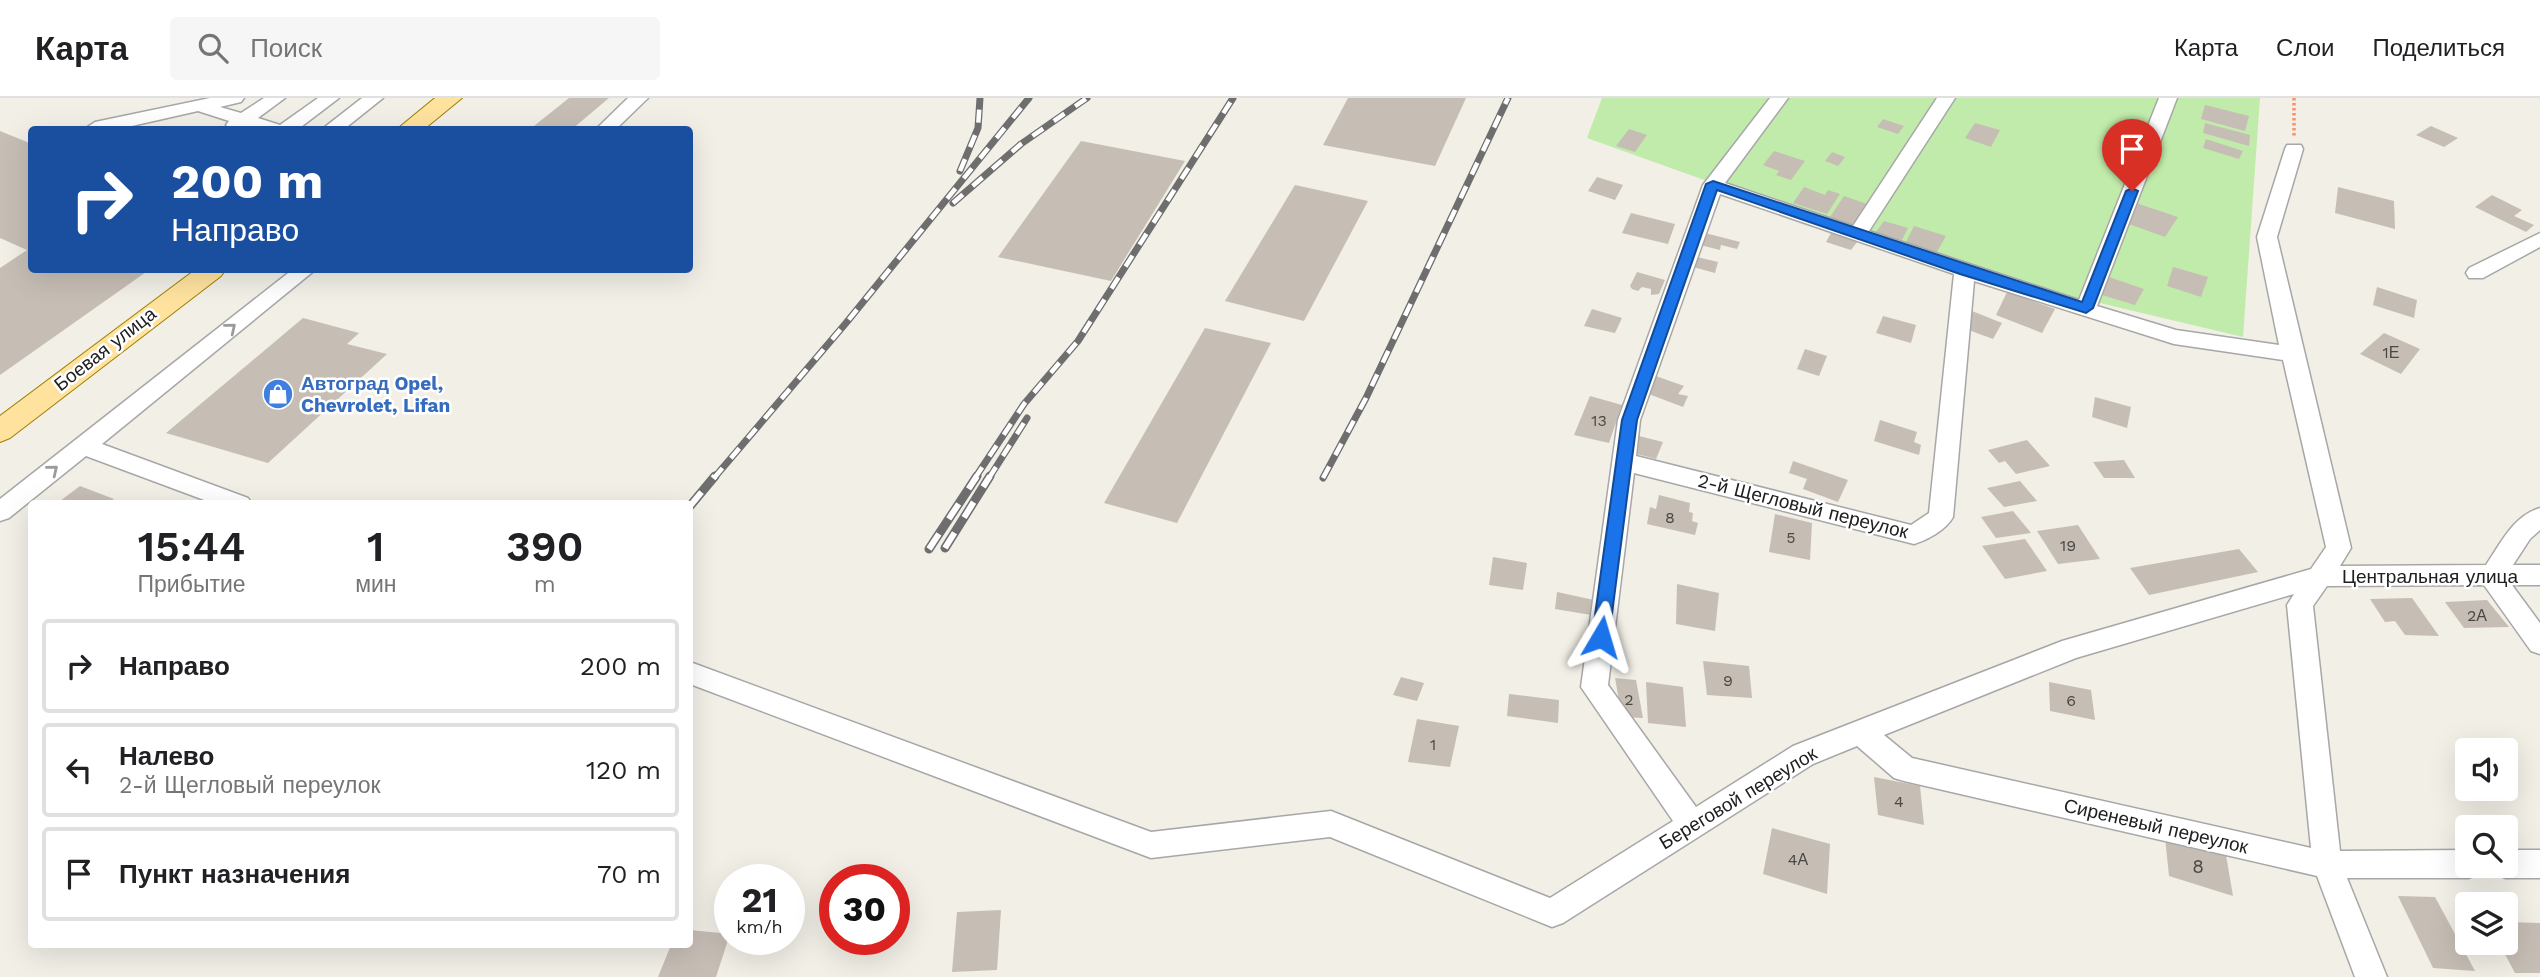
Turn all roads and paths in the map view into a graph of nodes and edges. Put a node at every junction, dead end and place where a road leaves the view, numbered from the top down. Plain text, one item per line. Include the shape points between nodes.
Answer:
1 (234, 98) edge
2 (276, 98) edge
3 (330, 98) edge
4 (374, 98) edge
5 (450, 98) edge
6 (639, 98) edge
7 (1779, 98) edge
8 (1946, 98) edge
9 (2168, 98) edge
10 (2294, 98) edge
11 (198, 106) junction
12 (236, 124) edge
13 (104, 126) edge
14 (287, 126) edge
15 (336, 126) edge
16 (412, 126) edge
17 (608, 126) edge
18 (2294, 149) joint
19 (1713, 184) junction
20 (1858, 233) junction
21 (2540, 239) edge
22 (1965, 271) junction
23 (208, 273) edge
24 (301, 273) edge
25 (2476, 273) dead end
26 (2086, 308) junction
27 (2292, 354) junction
28 (0, 431) edge
29 (84, 446) junction
30 (1624, 462) junction
31 (229, 500) edge
32 (0, 512) edge
33 (2540, 517) edge
34 (2540, 575) edge
35 (2320, 576) junction
36 (2492, 577) junction
37 (2540, 643) edge
38 (693, 674) edge
39 (1861, 732) junction
40 (1693, 825) junction
41 (2455, 864) edge
42 (2518, 864) edge
43 (2540, 864) edge
44 (2327, 865) junction
45 (2371, 977) edge

1 - 11 street
2 - 12 street
3 - 14 street
4 - 15 street
5 - 16 main road
6 - 17 street
7 - 19 street
8 - 20 street
9 - 26 street
10 - 18 path
11 - 12 street
11 - 13 street
18 - 27 street via 2267,237
19 - 20 street
19 - 30 street via 1629,420
20 - 22 street
21 - 25 street
22 - 26 street
22 - 30 street, 2-й Щегловый переулок via 1941,517 1914,536
23 - 28 main road, Боевая улица
29 -> 24 street
26 - 27 street via 2175,337
27 - 35 street via 2339,548
29 - 31 street
32 -> 29 street
30 - 40 street via 1594,687
33 - 36 street via 2521,532
34 - 36 street, Центральная улица
35 - 36 street, Центральная улица
35 - 39 street, Береговой переулок via 2071,649
35 - 44 street via 2301,605
36 - 37 street
38 - 40 street, Береговой переулок via 1152,845 1331,824 1552,913
39 - 40 street, Береговой переулок via 1803,755
39 - 44 street, Сиреневый переулок via 1904,769
41 - 44 street, Сиреневый переулок
42 - 43 street
44 - 45 street

